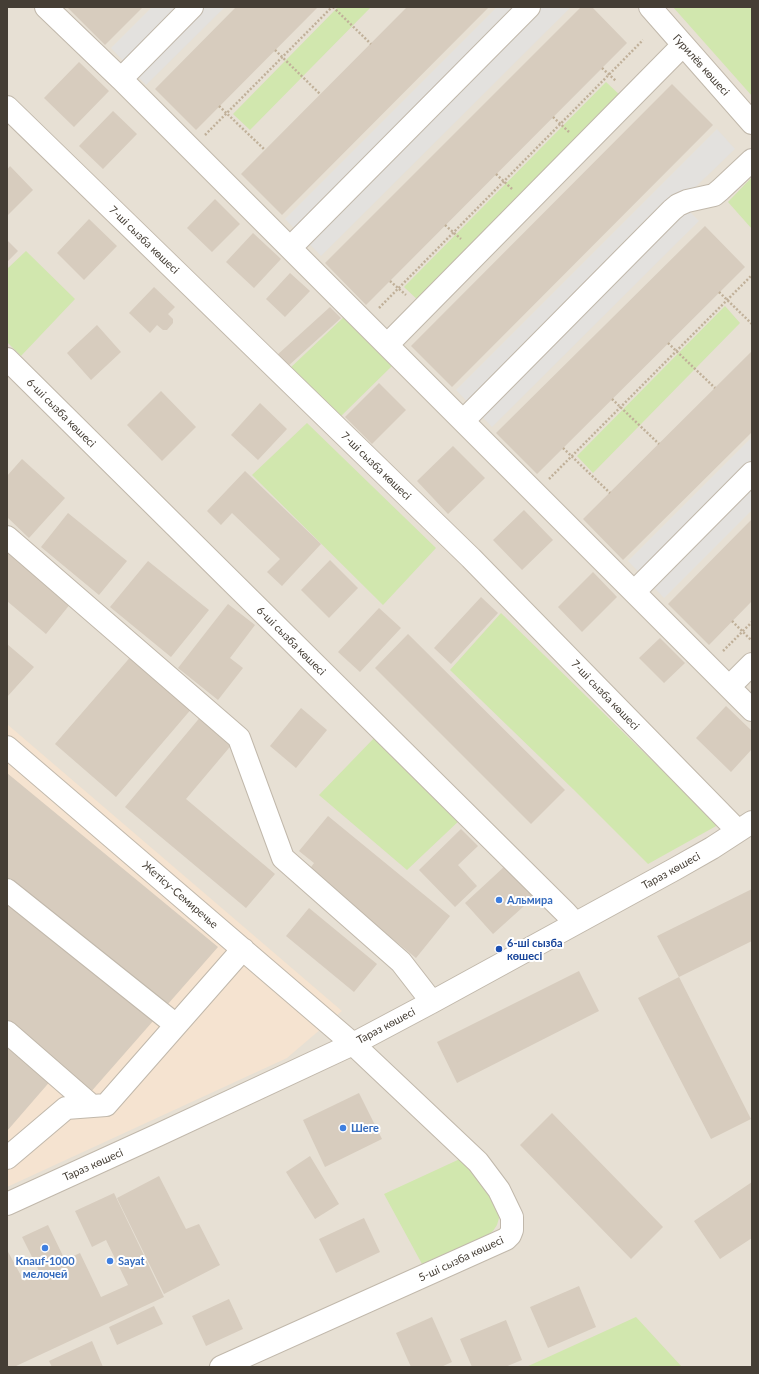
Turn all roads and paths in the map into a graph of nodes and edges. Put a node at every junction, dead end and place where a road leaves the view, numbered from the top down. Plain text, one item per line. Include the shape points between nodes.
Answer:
1 (46, 7) edge
2 (192, 7) edge
3 (332, 7) edge
4 (529, 7) edge
5 (650, 7) edge
6 (643, 40) dead end
7 (371, 44) dead end
8 (683, 45) junction
9 (275, 50) dead end
10 (282, 57) junction
11 (121, 79) junction
12 (320, 94) dead end
13 (219, 106) dead end
14 (7, 107) edge
15 (227, 113) junction
16 (752, 123) edge
17 (191, 149) junction
18 (265, 150) dead end
19 (752, 160) edge
20 (290, 248) junction
21 (752, 275) edge
22 (719, 292) dead end
23 (727, 300) junction
24 (364, 322) junction
25 (752, 324) edge
26 (668, 343) dead end
27 (387, 345) junction
28 (676, 351) junction
29 (7, 359) edge
30 (715, 388) dead end
31 (612, 399) dead end
32 (620, 407) junction
33 (463, 421) junction
34 (659, 444) dead end
35 (563, 448) dead end
36 (572, 456) junction
37 (752, 473) edge
38 (535, 493) junction
39 (610, 493) dead end
40 (7, 537) edge
41 (634, 592) junction
42 (732, 621) dead end
43 (752, 622) edge
44 (743, 631) junction
45 (752, 640) edge
46 (752, 664) edge
47 (708, 666) junction
48 (729, 687) junction
49 (752, 710) edge
50 (7, 747) edge
51 (745, 827) edge
52 (7, 890) edge
53 (575, 923) junction
54 (243, 949) junction
55 (432, 1002) junction
56 (176, 1025) junction
57 (7, 1032) edge
58 (353, 1044) junction
59 (92, 1106) junction
60 (7, 1158) edge
61 (7, 1204) edge
62 (221, 1367) edge

1 - 11 street
2 - 11 street
3 - 7 path
3 - 10 path
4 - 20 street
5 - 8 street, Гурилёв көшесі
6 - 24 path
8 - 16 street, Гурилёв көшесі
8 - 27 street
9 - 10 path
10 - 12 path
10 - 15 path
11 - 17 street
13 - 15 path
14 - 51 street, 7-ші сызба көшесі
15 - 17 path
15 - 18 path
17 - 20 street
19 - 33 street via 714,195 687,201 672,210
20 - 24 street
21 - 23 path
22 - 23 path
23 - 25 path
23 - 28 path
24 - 27 street
26 - 28 path
27 - 33 street
28 - 30 path
28 - 32 path
29 - 53 street, 6-ші сызба көшесі
31 - 32 path
32 - 34 path
32 - 36 path
33 - 38 street
35 - 36 path
36 - 38 path
36 - 39 path
37 - 41 street
38 - 41 street
40 - 55 street via 240,738 283,858 401,962
41 - 47 street
42 - 44 path
43 - 44 path
44 - 45 path
44 - 47 path
46 - 48 street
47 - 48 street
48 - 49 street
50 - 54 street, Жетісу-Семиречье
51 - 53 street, Тараз көшесі via 675,869
52 - 56 street
53 - 55 street, Тараз көшесі
54 - 56 street
54 - 58 street, Жетісу-Семиречье
55 - 58 street, Тараз көшесі
56 - 59 street via 106,1105
57 - 59 street
58 - 61 street, Тараз көшесі
58 - 62 street, 5-ші сызба көшесі via 478,1162 499,1190 512,1217 510,1235
59 - 60 street via 66,1108

